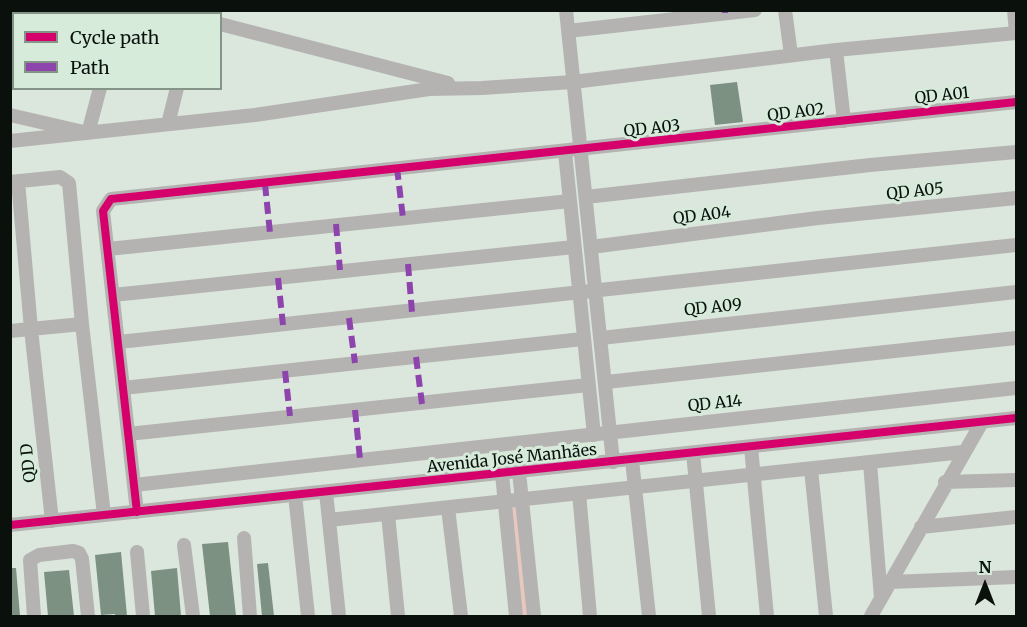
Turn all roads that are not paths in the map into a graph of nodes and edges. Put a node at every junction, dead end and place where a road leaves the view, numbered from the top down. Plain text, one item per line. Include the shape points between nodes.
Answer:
1 (566, 10) edge
2 (754, 10) edge
3 (785, 10) edge
4 (1014, 10) edge
5 (222, 25) edge
6 (568, 31) junction
7 (1017, 32) edge
8 (836, 50) junction
9 (790, 55) junction
10 (573, 82) junction
11 (464, 87) junction
12 (99, 90) edge
13 (176, 90) edge
14 (1017, 102) edge
15 (10, 115) edge
16 (870, 118) joint
17 (844, 121) junction
18 (168, 124) junction
19 (88, 133) junction
20 (724, 135) joint
21 (10, 141) edge
22 (582, 150) junction
23 (565, 152) junction
24 (1017, 152) edge
25 (14, 182) edge
26 (586, 197) junction
27 (1017, 198) edge
28 (570, 201) junction
29 (818, 218) joint
30 (1017, 245) edge
31 (574, 247) junction
32 (591, 247) junction
33 (108, 249) junction
34 (596, 291) junction
35 (1017, 292) edge
36 (579, 293) junction
37 (113, 296) junction
38 (82, 324) junction
39 (30, 329) junction
40 (10, 331) edge
41 (601, 338) junction
42 (1017, 338) edge
43 (583, 339) junction
44 (119, 342) junction
45 (606, 382) junction
46 (588, 385) junction
47 (123, 388) junction
48 (1017, 388) edge
49 (1017, 418) edge
50 (982, 422) junction
51 (611, 432) junction
52 (128, 434) junction
53 (594, 435) junction
54 (751, 447) junction
55 (963, 452) junction
56 (693, 453) junction
57 (632, 460) junction
58 (613, 462) junction
59 (870, 463) junction
60 (811, 469) junction
61 (519, 472) junction
62 (502, 474) junction
63 (753, 476) junction
64 (1017, 480) edge
65 (696, 482) junction
66 (945, 482) junction
67 (134, 485) junction
68 (635, 486) junction
69 (326, 492) junction
70 (579, 493) junction
71 (295, 495) junction
72 (522, 500) junction
73 (505, 501) junction
74 (448, 508) junction
75 (137, 512) junction
76 (388, 514) junction
77 (104, 515) junction
78 (10, 516) edge
79 (51, 517) junction
80 (1017, 517) edge
81 (329, 520) junction
82 (10, 525) edge
83 (921, 526) junction
84 (243, 538) dead end
85 (184, 545) dead end
86 (137, 552) dead end
87 (1017, 577) edge
88 (890, 582) junction
89 (881, 597) junction
90 (34, 616) edge
91 (88, 616) edge
92 (143, 616) edge
93 (193, 616) edge
94 (250, 616) edge
95 (308, 616) edge
96 (339, 616) edge
97 (398, 616) edge
98 (461, 616) edge
99 (516, 616) edge
100 (534, 616) edge
101 (590, 616) edge
102 (649, 616) edge
103 (709, 616) edge
104 (767, 616) edge
105 (826, 616) edge
106 (871, 616) edge

1 - 6 street
2 - 6 street
3 - 9 street
4 - 7 street
5 - 11 street
6 - 10 street
7 - 8 street
8 - 9 street
8 - 17 street
9 - 10 street
10 - 11 street
10 - 22 street
11 - 18 street via 429,88
12 - 19 street
13 - 18 street
14 - 16 street, QD A01
15 - 19 street
16 - 17 street, QD A02
17 - 20 street, QD A02
18 - 19 street
19 - 21 street
20 - 22 street, QD A03
22 - 23 street, QD A03
22 - 26 street
23 - 28 street
23 - 33 street, QD A03 via 111,199 103,211
24 - 26 street
25 - 38 street via 60,177 68,181
25 - 39 street, QD D
26 - 32 street
27 - 29 street, QD A05
28 - 31 street
28 - 33 street
29 - 32 street, QD A04
30 - 34 street
31 - 36 street
31 - 37 street
32 - 34 street
33 - 37 street
34 - 36 street
34 - 41 street
35 - 41 street, QD A09
36 - 43 street
36 - 44 street
37 - 44 street
38 - 39 street
38 - 77 street
39 - 40 street
39 - 79 street, QD D
41 - 45 street
42 - 45 street
43 - 46 street
43 - 47 street
44 - 47 street
45 - 51 street
46 - 52 street
46 - 53 street
47 - 52 street
48 - 51 street, QD A14
49 - 50 street, Avenida José Manhães
50 - 54 street, Avenida José Manhães
50 - 55 street
51 - 53 street, QD A14
51 - 58 street
52 - 67 street
53 - 67 street, QD A14
54 - 56 street, Avenida José Manhães
54 - 63 street
55 - 59 street
55 - 66 street
56 - 57 street, Avenida José Manhães
56 - 65 street
57 - 58 street, Avenida José Manhães
57 - 68 street
58 - 61 street, Avenida José Manhães
59 - 60 street
59 - 89 street
60 - 63 street
60 - 105 street
61 - 62 street, Avenida José Manhães
61 - 72 street
62 - 69 street, Avenida José Manhães
62 - 73 street
63 - 65 street
63 - 104 street
64 - 66 street
65 - 68 street
65 - 103 street
66 - 83 street
67 - 75 street
68 - 70 street
68 - 102 street
69 - 71 street, Avenida José Manhães
69 - 81 street
70 - 72 street
70 - 101 street
71 - 75 street, Avenida José Manhães
71 - 95 street
72 - 73 street
72 - 100 street
73 - 74 street
73 - 99 street
74 - 76 street
74 - 98 street
75 - 77 street, Avenida José Manhães
76 - 81 street
76 - 97 street
77 - 79 street, Avenida José Manhães
78 - 79 street
79 - 82 street, Avenida José Manhães
80 - 83 street
81 - 96 street
83 - 88 street
84 - 94 street
85 - 93 street
86 - 92 street
87 - 88 street
88 - 89 street
89 - 106 street
90 - 91 street via 30,560 39,555 73,551 82,559

